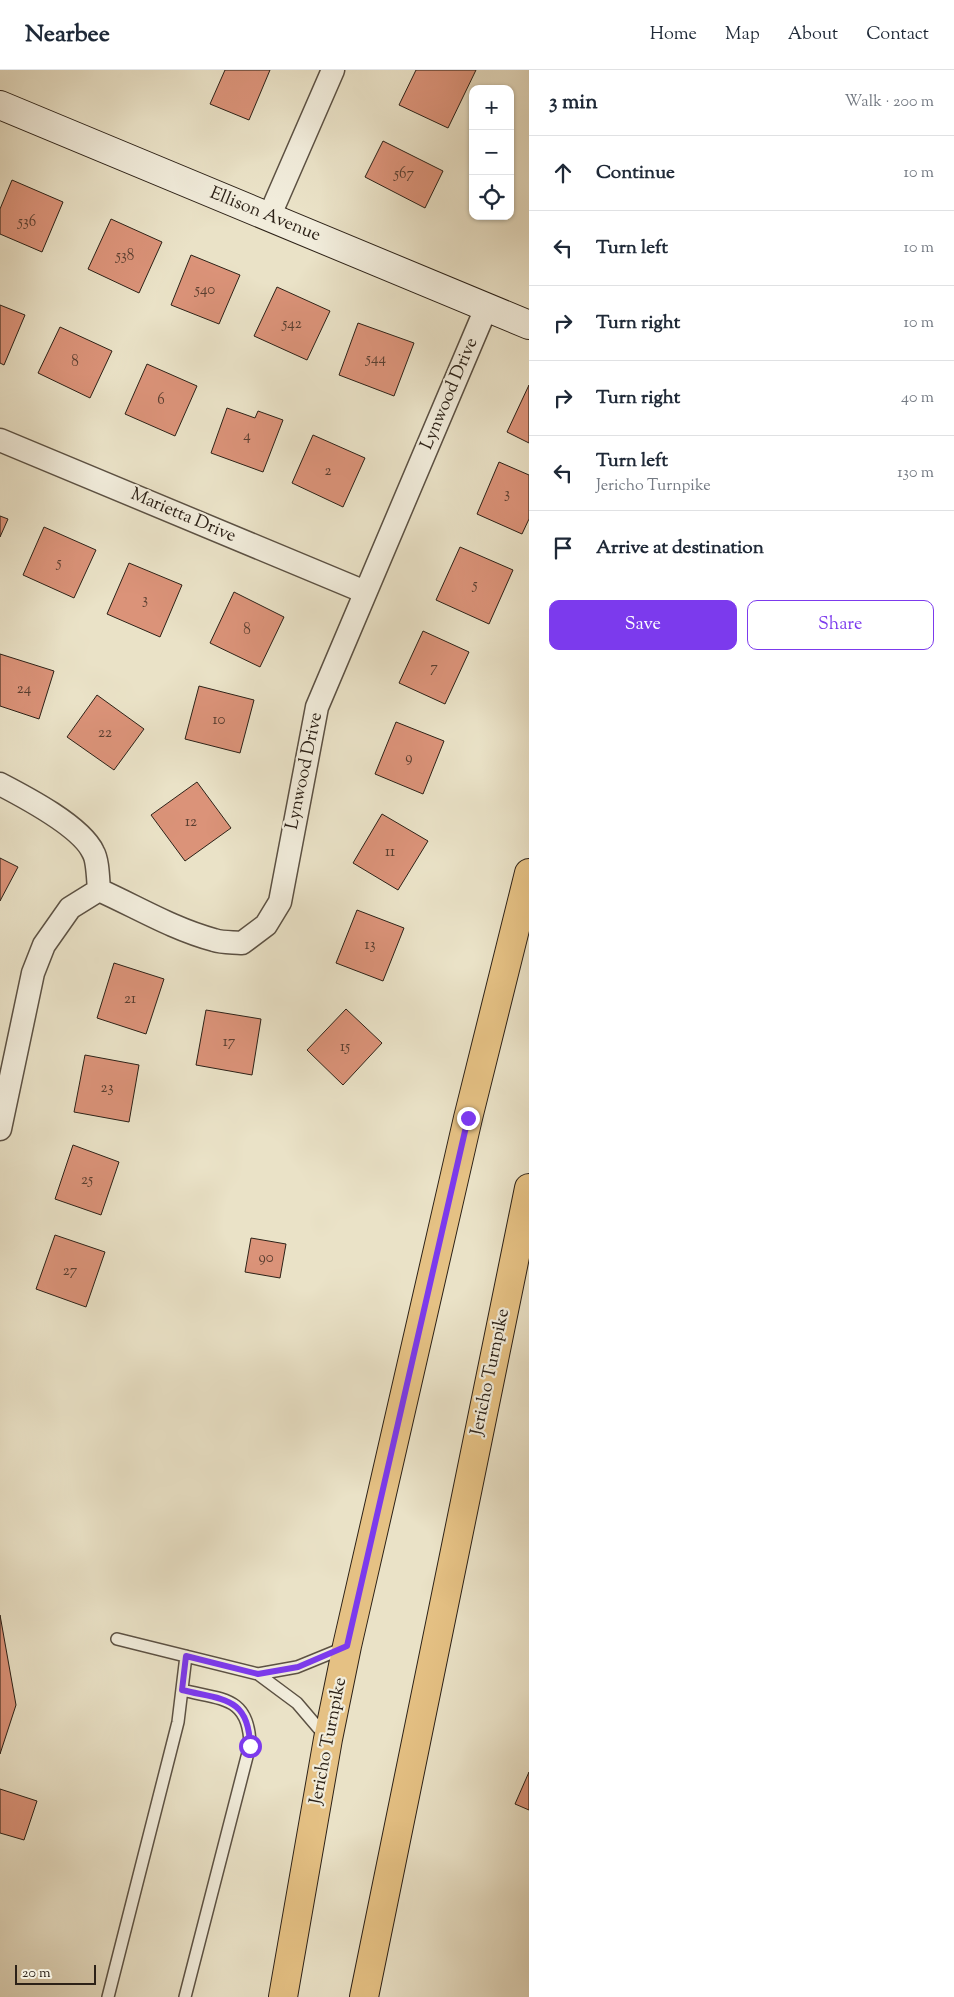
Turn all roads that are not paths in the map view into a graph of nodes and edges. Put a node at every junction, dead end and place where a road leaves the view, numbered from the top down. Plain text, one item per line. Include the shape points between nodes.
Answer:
1 (333, 70) edge
2 (0, 105) edge
3 (269, 216) junction
4 (487, 306) junction
5 (529, 325) edge
6 (0, 440) edge
7 (365, 592) junction
8 (0, 784) edge
9 (529, 873) edge
10 (99, 890) junction
11 (1, 1115) edge
12 (529, 1188) edge
13 (117, 1639) dead end
14 (347, 1646) junction
15 (186, 1656) junction
16 (258, 1674) junction
17 (182, 1690) junction
18 (328, 1739) junction
19 (108, 1997) edge
20 (185, 1997) edge
21 (283, 1997) edge
22 (364, 1997) edge

1 - 3 street
2 - 3 street, Ellison Avenue
3 - 4 street, Ellison Avenue
4 - 5 street, Ellison Avenue
4 - 7 street, Lynwood Drive
6 - 7 street, Marietta Drive
7 - 10 street, Lynwood Drive via 317,707 280,902 266,924 242,943 215,941 161,921
8 - 10 street via 42,807 81,836 94,852
9 - 14 main road, Jericho Turnpike via 468,1118
10 - 11 street via 70,908 44,945 32,974
12 - 22 main road, Jericho Turnpike
13 - 15 lane
14 - 16 lane via 298,1667
14 - 18 main road, Jericho Turnpike
15 - 16 lane
15 - 17 lane
16 - 18 lane via 297,1703
17 - 19 lane via 178,1722
17 - 20 lane via 237,1705 246,1717 250,1731 250,1746
18 - 21 main road, Jericho Turnpike

